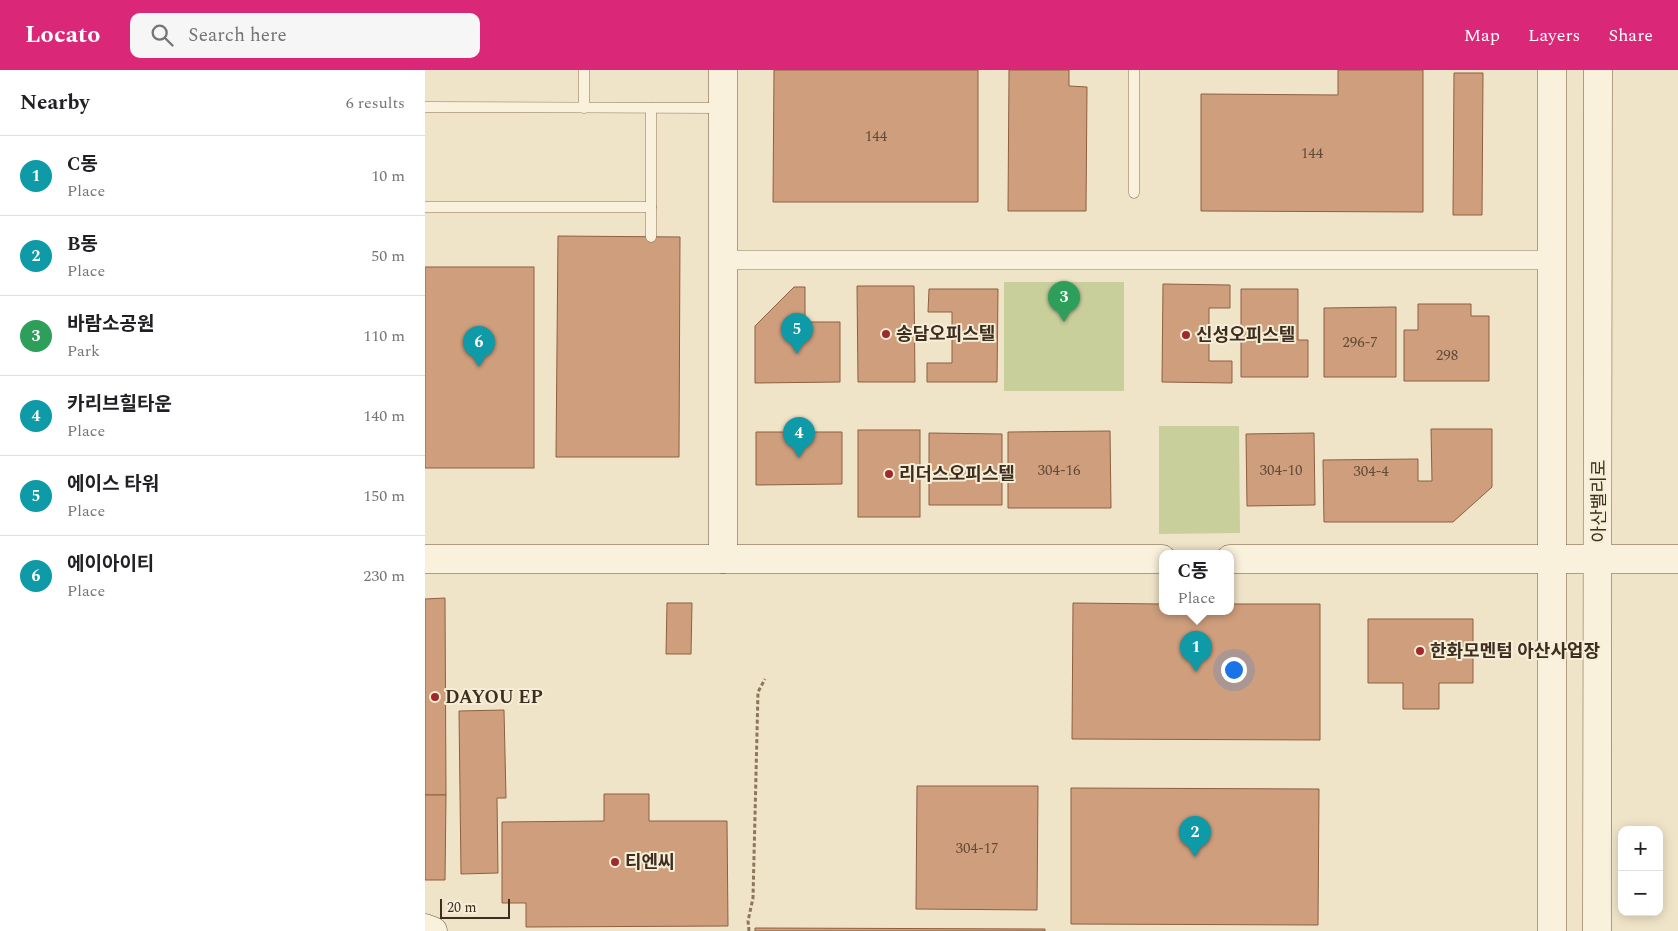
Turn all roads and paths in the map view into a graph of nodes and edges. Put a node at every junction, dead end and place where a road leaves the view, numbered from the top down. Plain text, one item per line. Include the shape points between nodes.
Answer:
1 (584, 70) edge
2 (723, 70) edge
3 (1134, 70) edge
4 (1552, 70) edge
5 (1599, 70) edge
6 (425, 107) edge
7 (584, 108) junction
8 (651, 108) junction
9 (723, 108) junction
10 (1134, 194) dead end
11 (425, 207) edge
12 (651, 208) junction
13 (651, 237) dead end
14 (723, 260) junction
15 (1552, 260) junction
16 (425, 559) edge
17 (723, 559) junction
18 (1159, 559) edge
19 (1234, 559) edge
20 (1551, 559) junction
21 (1599, 559) junction
22 (1678, 559) edge
23 (765, 679) dead end
24 (425, 928) edge
25 (433, 931) edge
26 (749, 931) edge
27 (1551, 931) edge
28 (1597, 931) edge

1 - 7 lane
2 - 9 street
3 - 10 lane
4 - 15 street
5 - 21 street, 아산밸리로
6 - 7 lane
7 - 8 lane
8 - 9 lane
8 - 12 lane
9 - 14 street
11 - 12 lane
12 - 13 lane
14 - 15 street
14 - 17 street
15 - 20 street
16 - 17 street
17 - 18 street
19 - 20 street
20 - 21 street
20 - 27 street
21 - 22 street
21 - 28 street, 아산밸리로
23 - 26 path via 759,692 753,898
24 - 25 street

